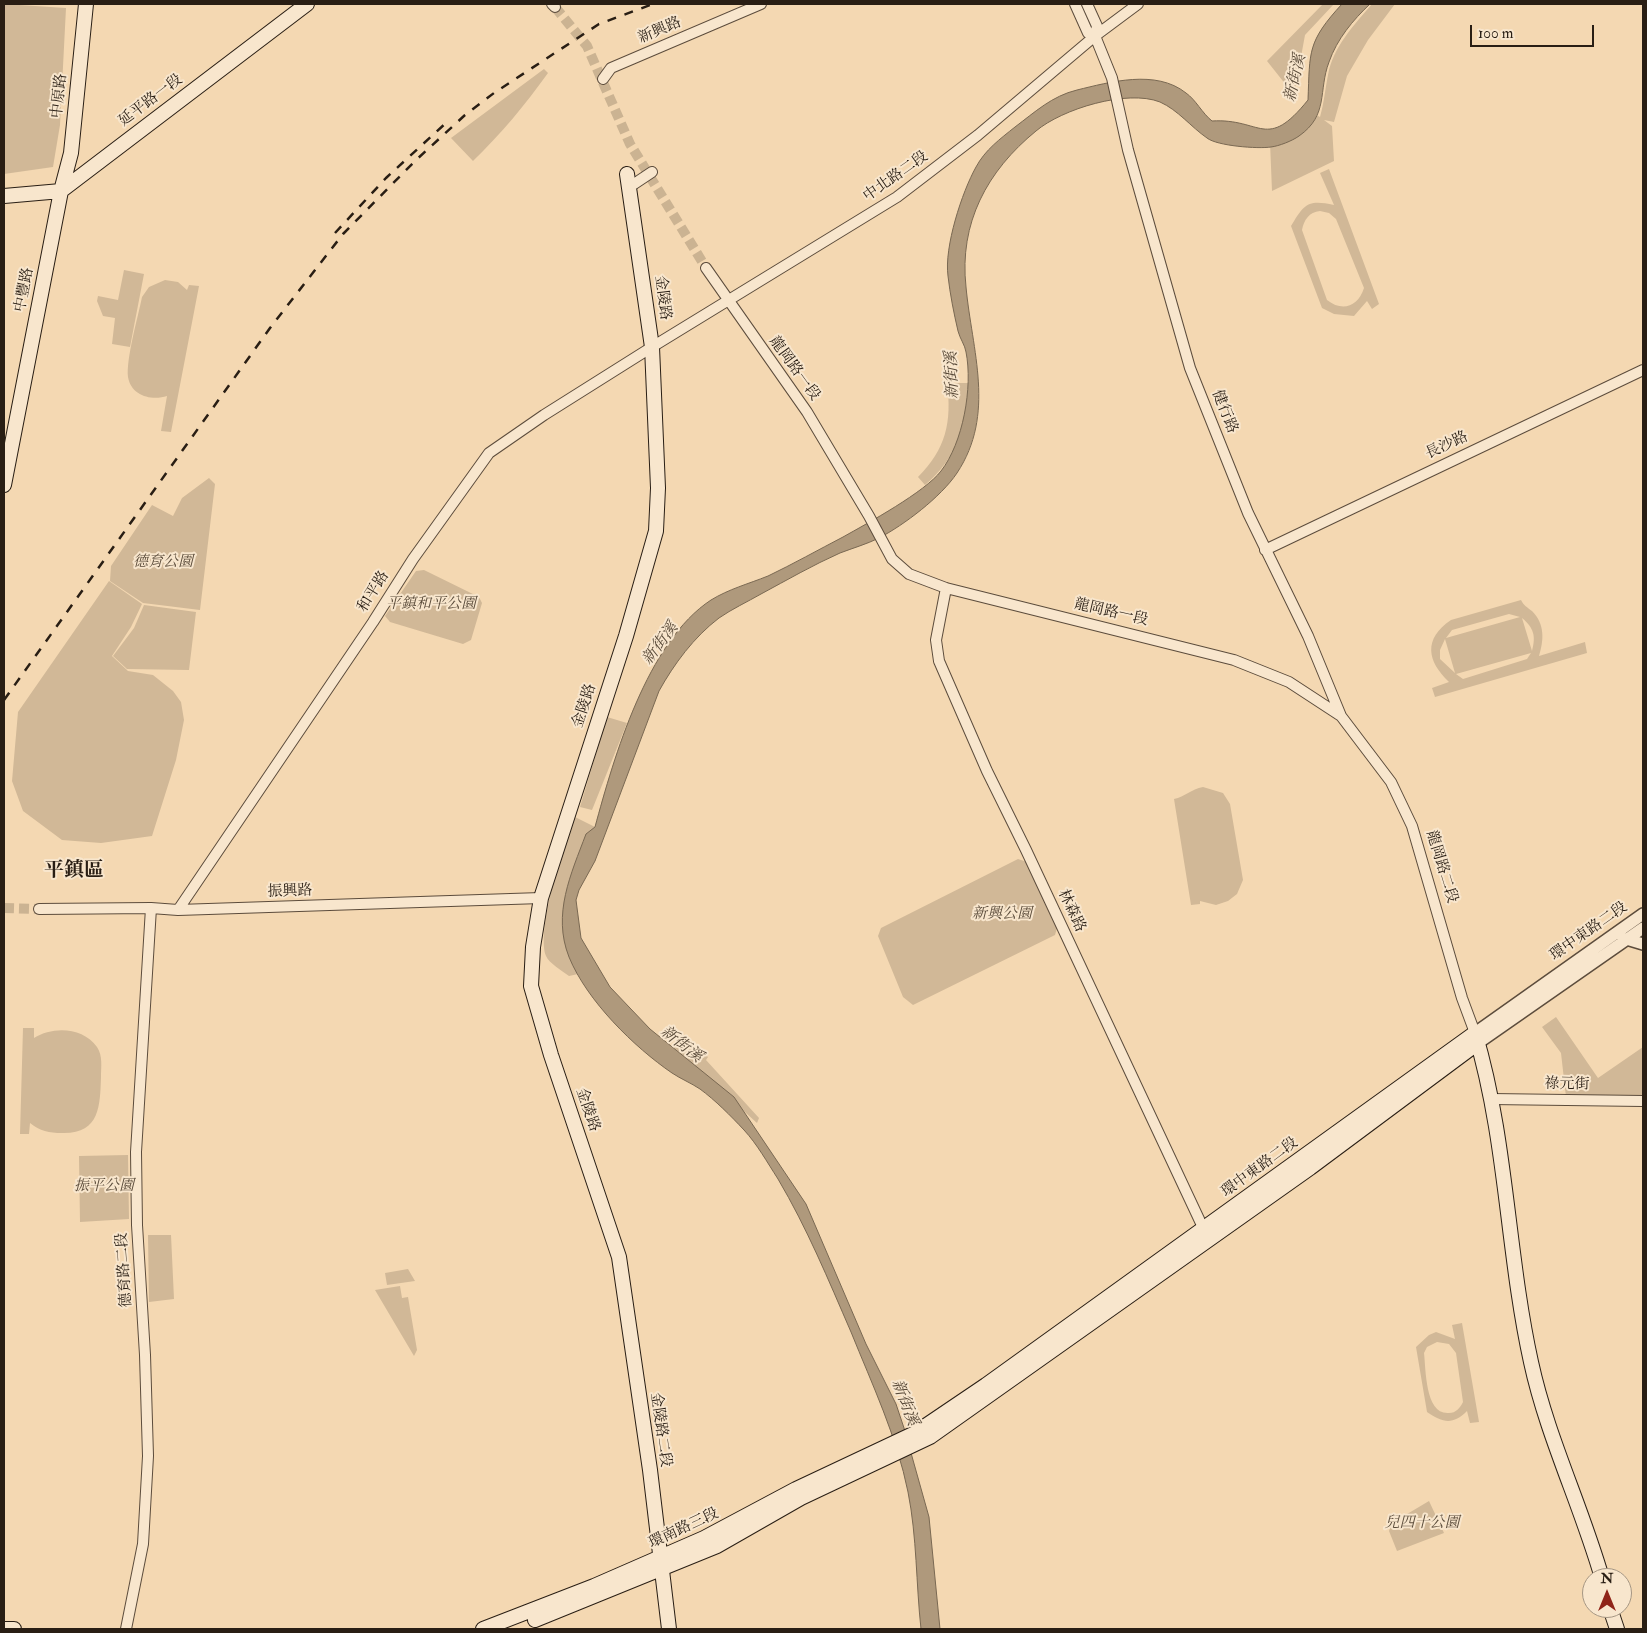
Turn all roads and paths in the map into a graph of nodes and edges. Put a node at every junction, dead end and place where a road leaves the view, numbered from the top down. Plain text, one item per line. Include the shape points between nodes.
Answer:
1 (86, 4) edge
2 (307, 4) edge
3 (761, 4) edge
4 (1075, 4) edge
5 (1087, 4) edge
6 (1138, 4) edge
7 (1095, 36) junction
8 (603, 79) dead end
9 (652, 172) dead end
10 (630, 179) joint
11 (61, 191) junction
12 (4, 196) edge
13 (706, 268) tunnel mouth
14 (729, 300) junction
15 (652, 347) junction
16 (1643, 370) edge
17 (4, 485) edge
18 (1265, 550) junction
19 (946, 588) junction
20 (1341, 716) junction
21 (541, 898) junction
22 (151, 908) junction
23 (39, 909) tunnel mouth
24 (178, 910) junction
25 (1643, 914) edge
26 (1643, 928) edge
27 (1614, 934) junction
28 (1627, 939) junction
29 (1643, 944) edge
30 (1477, 1038) junction
31 (1491, 1099) junction
32 (1643, 1101) edge
33 (1206, 1234) junction
34 (612, 1237) joint
35 (894, 1449) joint
36 (661, 1564) junction
37 (1599, 1568) edge
38 (4, 1629) edge
39 (14, 1629) edge
40 (126, 1629) edge
41 (483, 1629) edge
42 (511, 1629) edge
43 (668, 1629) edge

1 - 11 main road, 中原路 via 71,153
2 - 11 main road, 延平路一段
3 - 8 street, 新興路 via 611,68
4 - 7 street via 1088,32
5 - 7 street via 1097,26
6 - 7 street, 中北路二段
7 - 14 street, 中北路二段 via 978,135 897,197
7 - 18 street, 健行路 via 1112,81 1128,150 1190,368
9 - 10 street
10 - 15 main road, 金陵路
11 - 12 main road
11 - 17 main road, 中豐路
13 - 14 street, 龍岡路一段
14 - 15 street, 中北路二段
14 - 19 street, 龍岡路一段 via 807,412 892,560 909,574
15 - 21 main road, 金陵路 via 658,488 656,531 626,636
15 - 24 street, 和平路 via 544,415 484,459 413,559
16 - 18 street, 長沙路
18 - 20 street, 健行路 via 1308,636
19 - 20 street, 龍岡路一段 via 1234,660 1289,682
19 - 33 street, 林森路 via 936,640 939,661 987,771
20 - 30 street, 龍岡路二段 via 1391,782 1412,826 1462,998
21 - 24 street, 振興路
21 - 34 main road, 金陵路 via 532,954 531,986
22 - 23 street, 振興路
22 - 24 street, 振興路
22 - 40 street, 德育路二段 via 136,1152 148,1456 143,1544
25 - 27 street, 環中東路二段
26 - 28 street, 環中東路二段
27 - 28 street
27 - 30 street, 環中東路二段
28 - 29 street
28 - 30 street, 環中東路二段
30 - 31 main road
30 - 33 main road, 環中東路二段 via 1310,1168
31 - 32 street, 祿元街
31 - 37 main road via 1512,1255 1531,1362
33 - 35 main road, 環中東路二段 via 995,1393
34 - 36 main road, 金陵路二段 via 625,1289
35 - 36 main road, 環南路三段 via 716,1546
36 - 41 main road, 環南路三段
36 - 42 main road, 環南路三段
36 - 43 main road, 金陵路二段
38 - 39 main road

